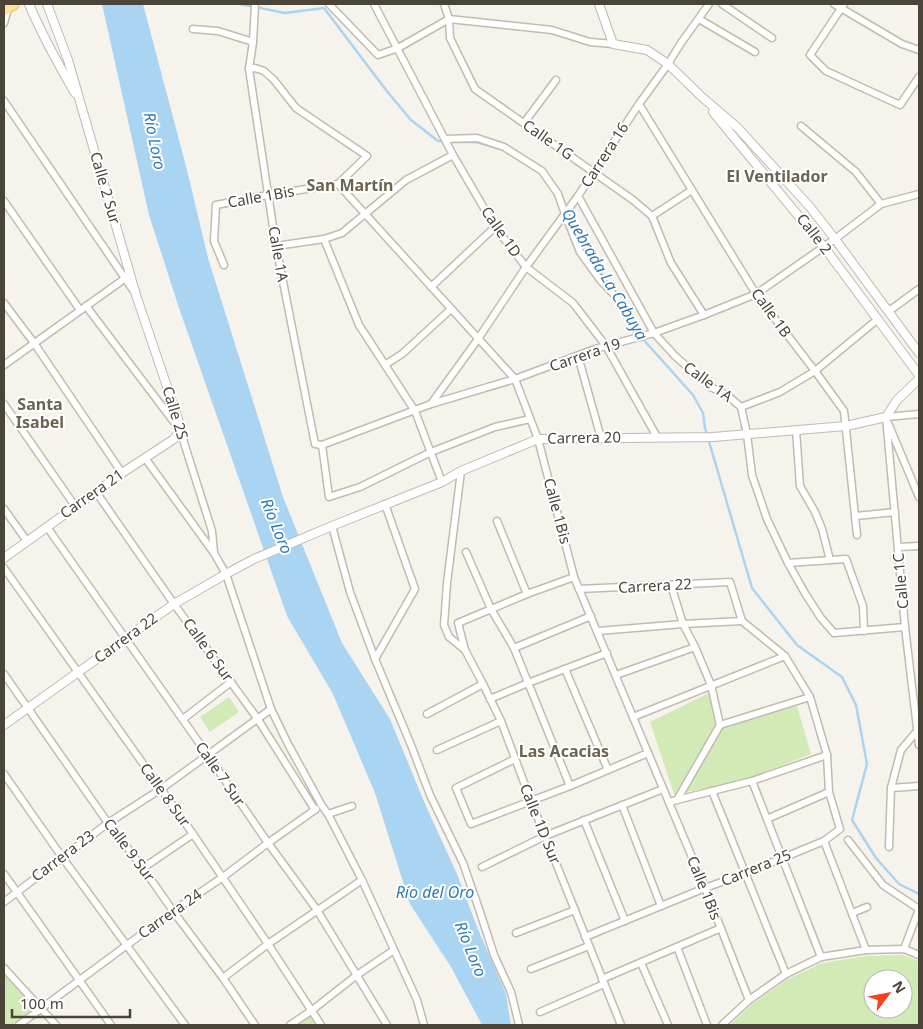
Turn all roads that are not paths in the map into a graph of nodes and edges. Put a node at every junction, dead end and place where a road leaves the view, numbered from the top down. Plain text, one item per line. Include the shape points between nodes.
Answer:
1 (29, 4) edge
2 (47, 4) edge
3 (256, 4) edge
4 (329, 4) edge
5 (374, 4) edge
6 (444, 4) edge
7 (599, 4) edge
8 (709, 4) edge
9 (722, 4) edge
10 (834, 4) edge
11 (842, 6) edge
12 (8, 7) edge
13 (449, 19) junction
14 (699, 19) junction
15 (4, 23) edge
16 (193, 29) dead end
17 (772, 38) dead end
18 (253, 42) junction
19 (613, 44) junction
20 (398, 48) junction
21 (919, 50) edge
22 (754, 52) dead end
23 (668, 64) junction
24 (248, 68) junction
25 (919, 77) edge
26 (556, 80) dead end
27 (703, 98) junction
28 (4, 101) edge
29 (80, 101) junction
30 (639, 104) junction
31 (524, 123) junction
32 (802, 126) dead end
33 (445, 138) junction
34 (453, 155) junction
35 (594, 172) junction
36 (338, 184) junction
37 (692, 190) junction
38 (919, 194) edge
39 (268, 195) junction
40 (578, 196) junction
41 (4, 201) edge
42 (881, 204) junction
43 (566, 213) junction
44 (365, 215) junction
45 (652, 216) junction
46 (495, 227) junction
47 (324, 239) junction
48 (835, 239) junction
49 (276, 246) junction
50 (824, 247) junction
51 (224, 265) dead end
52 (526, 267) junction
53 (128, 276) junction
54 (431, 287) junction
55 (919, 289) edge
56 (756, 294) junction
57 (4, 302) edge
58 (83, 308) junction
59 (451, 309) junction
60 (889, 311) junction
61 (704, 315) junction
62 (878, 319) junction
63 (654, 332) junction
64 (641, 336) junction
65 (478, 339) junction
66 (34, 343) junction
67 (606, 346) junction
68 (919, 352) edge
69 (578, 356) junction
70 (4, 365) edge
71 (385, 365) junction
72 (815, 371) junction
73 (919, 375) edge
74 (515, 379) junction
75 (919, 379) edge
76 (4, 404) edge
77 (431, 404) junction
78 (741, 408) junction
79 (415, 411) junction
80 (919, 414) edge
81 (886, 417) junction
82 (530, 419) junction
83 (846, 426) junction
84 (180, 430) junction
85 (796, 430) junction
86 (747, 434) junction
87 (657, 437) junction
88 (601, 438) junction
89 (538, 439) junction
90 (318, 445) junction
91 (431, 452) junction
92 (146, 458) junction
93 (461, 471) junction
94 (122, 473) junction
95 (442, 482) junction
96 (96, 492) junction
97 (329, 497) joint
98 (919, 497) edge
99 (385, 504) junction
100 (75, 506) junction
101 (4, 509) edge
102 (895, 512) junction
103 (856, 516) junction
104 (497, 521) dead end
105 (47, 526) junction
106 (332, 526) junction
107 (857, 535) dead end
108 (27, 541) junction
109 (919, 546) edge
110 (898, 547) junction
111 (466, 552) dead end
112 (214, 553) junction
113 (4, 558) edge
114 (254, 559) joint
115 (830, 560) junction
116 (788, 563) junction
117 (4, 568) edge
118 (226, 574) junction
119 (574, 577) junction
120 (671, 585) junction
121 (579, 589) junction
122 (527, 594) junction
123 (174, 604) junction
124 (491, 609) junction
125 (591, 616) junction
126 (742, 621) junction
127 (683, 624) junction
128 (905, 627) junction
129 (598, 631) junction
130 (864, 631) junction
131 (126, 638) junction
132 (695, 647) junction
133 (514, 648) junction
134 (465, 650) junction
135 (607, 653) junction
136 (785, 656) junction
137 (375, 659) junction
138 (565, 669) junction
139 (79, 672) junction
140 (4, 674) edge
141 (616, 675) junction
142 (231, 682) junction
143 (528, 683) junction
144 (484, 684) junction
145 (711, 685) junction
146 (810, 697) junction
147 (490, 699) junction
148 (28, 708) junction
149 (917, 708) edge
150 (271, 709) junction
151 (427, 714) dead end
152 (633, 717) junction
153 (257, 718) junction
154 (183, 719) junction
155 (501, 721) junction
156 (720, 724) junction
157 (4, 725) edge
158 (918, 731) junction
159 (919, 745) edge
160 (437, 750) dead end
161 (648, 753) junction
162 (207, 754) junction
163 (827, 755) junction
164 (515, 759) junction
165 (608, 770) junction
166 (4, 774) edge
167 (752, 781) junction
168 (570, 786) junction
169 (919, 786) edge
170 (891, 788) junction
171 (161, 789) junction
172 (663, 789) junction
173 (712, 791) junction
174 (829, 792) junction
175 (531, 801) junction
176 (673, 801) junction
177 (622, 805) junction
178 (322, 806) junction
179 (352, 806) dead end
180 (315, 810) junction
181 (328, 814) junction
182 (767, 819) junction
183 (584, 820) junction
184 (108, 823) junction
185 (193, 834) junction
186 (545, 836) junction
187 (848, 840) dead end
188 (824, 841) junction
189 (268, 843) junction
190 (889, 847) dead end
191 (62, 858) junction
192 (782, 858) junction
193 (143, 868) junction
194 (482, 868) dead end
195 (746, 873) junction
196 (4, 874) edge
197 (223, 877) junction
198 (362, 880) junction
199 (705, 888) junction
200 (17, 892) junction
201 (4, 902) edge
202 (661, 906) junction
203 (867, 907) dead end
204 (919, 909) edge
205 (317, 910) junction
206 (575, 910) junction
207 (173, 911) junction
208 (852, 913) junction
209 (624, 921) junction
210 (721, 928) junction
211 (516, 933) dead end
212 (586, 937) junction
213 (268, 944) junction
214 (126, 945) junction
215 (589, 946) junction
216 (677, 947) junction
217 (904, 948) junction
218 (394, 950) junction
219 (866, 950) junction
220 (919, 955) edge
221 (821, 957) junction
222 (641, 963) junction
223 (4, 968) edge
224 (531, 969) dead end
225 (786, 974) junction
226 (357, 975) junction
227 (224, 978) junction
228 (80, 980) junction
229 (603, 982) junction
230 (749, 1000) junction
231 (42, 1008) junction
232 (311, 1011) junction
233 (540, 1012) dead end
234 (422, 1024) edge
235 (19, 1025) edge
236 (56, 1025) edge
237 (111, 1025) edge
238 (185, 1025) edge
239 (255, 1025) edge
240 (290, 1025) edge
241 (321, 1025) edge
242 (387, 1025) edge
243 (519, 1025) edge
244 (621, 1025) edge
245 (668, 1025) edge
246 (707, 1025) edge
247 (722, 1025) edge

1 - 29 street, Calle 2 Sur via 39,29
2 - 29 street, Calle 2 Sur
3 - 18 street, Calle 1A
4 - 20 street via 378,55
5 - 20 street, Calle 1D
6 - 13 street, Calle 1G
7 - 19 street
8 - 14 street, Carrera 16
9 - 17 street
10 - 11 street
11 - 21 street via 902,44
11 - 25 street via 810,55 826,71 900,105
12 - 15 street
13 - 19 street via 552,30 590,42
13 - 20 street
13 - 31 street, Calle 1G via 450,38 475,89
14 - 22 street
14 - 23 street, Carrera 16
16 - 18 street via 218,31
18 - 24 street, Calle 1A
19 - 23 street, Calle 2 via 647,50
20 - 33 street, Calle 1D
23 - 27 street, Calle 2
23 - 30 street, Carrera 16
24 - 36 street via 264,71 296,108 367,156
24 - 39 street, Calle 1A
26 - 31 street
27 - 48 street, Calle 2 via 737,127
27 - 50 street, Calle 2
28 - 53 street
29 - 53 street, Calle 2 Sur
30 - 35 street, Carrera 16
30 - 37 street, Calle 1B
31 - 35 street, Calle 1G
32 - 42 street via 856,172
33 - 34 street, Calle 1D
33 - 43 street via 476,138 504,147 542,171
34 - 44 street via 406,180
34 - 46 street, Calle 1D
35 - 40 street, Carrera 16
35 - 45 street, Calle 1G
36 - 39 street, Calle 1Bis
36 - 44 street, Calle 1Bis
37 - 45 street
37 - 56 street, Calle 1B
38 - 42 street, Carrera 19
39 - 49 street, Calle 1A
39 - 51 street, Calle 1Bis via 216,205 214,241
40 - 43 street, Carrera 16
40 - 63 street, Calle 1A
41 - 58 street
42 - 48 street, Carrera 19
43 - 52 street, Carrera 16
43 - 64 street via 580,252 601,281 622,302
44 - 47 street via 342,233
44 - 54 street, Calle 1Bis
45 - 61 street, Calle 1G via 671,263
46 - 52 street, Calle 1D
46 - 54 street
47 - 49 street
47 - 71 street via 359,325
48 - 50 street, Carrera 19
48 - 60 street, Calle 2
49 - 90 street, Calle 1A
50 - 56 street, Carrera 19
50 - 62 street, Calle 2
52 - 65 street, Carrera 16
52 - 67 street, Calle 1D via 573,303
53 - 58 street
53 - 84 street, Calle 2S
54 - 59 street, Calle 1Bis
55 - 60 street
56 - 61 street, Carrera 19
56 - 72 street, Calle 1B
57 - 66 street
58 - 66 street
58 - 84 street
59 - 65 street, Calle 1Bis
59 - 71 street via 402,354
60 - 68 street, Calle 2
61 - 63 street, Carrera 19
62 - 72 street
62 - 73 street, Calle 2
63 - 64 street, Carrera 19
63 - 78 street, Calle 1A via 674,356 708,386 728,396
64 - 67 street, Carrera 19
65 - 74 street, Calle 1Bis
65 - 77 street, Carrera 16
66 - 70 street
66 - 94 street
67 - 69 street, Carrera 19
67 - 87 street, Calle 1D
69 - 74 street, Carrera 19
69 - 88 street
71 - 79 street
72 - 78 street via 780,392
72 - 83 street, Calle 1B via 844,411
74 - 77 street, Carrera 19
74 - 82 street, Calle 1Bis
75 - 81 street via 897,400
76 - 100 street
77 - 79 street, Carrera 19
78 - 86 street, Calle 1A
79 - 90 street, Carrera 19
79 - 91 street
80 - 81 street
81 - 83 street, Carrera 20
81 - 98 street
81 - 102 street, Calle 1C
82 - 89 street, Calle 1Bis
82 - 91 street, Carrera 20 via 495,427
83 - 85 street, Carrera 20
83 - 103 street, Calle 1B
84 - 92 street, Carrera 21 via 174,439
84 - 112 street, Calle 2S via 212,531
85 - 86 street, Carrera 20
85 - 115 street via 800,486 822,529
86 - 87 street, Carrera 20
86 - 116 street, Calle 1A via 752,474 767,519
87 - 88 street, Carrera 20
88 - 89 street, Carrera 20
89 - 93 street, Carrera 20
89 - 119 street, Calle 1Bis
90 - 97 street, Calle 1A
91 - 95 street
91 - 97 street, Carrera 20 via 360,487
92 - 94 street, Carrera 21
92 - 112 street
93 - 95 street, Carrera 20
93 - 134 street via 444,626 449,637
94 - 96 street, Carrera 21
95 - 99 street, Carrera 20
96 - 100 street, Carrera 21
96 - 123 street, Calle 6 Sur
99 - 106 street, Carrera 20
99 - 137 street via 415,589
100 - 105 street, Carrera 21
101 - 108 street
102 - 103 street
102 - 110 street, Calle 1C
103 - 107 street, Calle 1B
104 - 122 street
105 - 108 street, Carrera 21
105 - 131 street, Calle 7 Sur
106 - 114 street, Carrera 20
106 - 137 street via 350,592
108 - 113 street, Carrera 21
109 - 110 street
110 - 128 street, Calle 1C
111 - 124 street
112 - 118 street
114 - 118 street, Carrera 22
115 - 116 street
115 - 130 street via 846,559 863,606
116 - 130 street, Calle 1A via 806,595 834,633
117 - 139 street, Calle 8 Sur
118 - 123 street, Carrera 22
118 - 150 street
119 - 121 street, Calle 1Bis
119 - 122 street
120 - 121 street, Carrera 22
120 - 126 street, Carrera 22 via 730,582
120 - 127 street
121 - 125 street, Calle 1Bis
122 - 124 street
123 - 131 street, Carrera 22
123 - 142 street, Calle 6 Sur
124 - 133 street
124 - 134 street, Calle 1D Sur via 458,623
125 - 129 street, Calle 1Bis
125 - 133 street
126 - 127 street
126 - 136 street
127 - 129 street
127 - 132 street
128 - 130 street
128 - 149 street, Calle 1C
129 - 135 street, Calle 1Bis
131 - 139 street, Carrera 22
131 - 154 street, Calle 7 Sur
132 - 141 street
132 - 145 street
133 - 143 street
134 - 144 street, Calle 1D Sur
135 - 138 street
135 - 141 street, Calle 1Bis
136 - 145 street
136 - 146 street
137 - 243 street via 430,795 462,864 494,955 512,992
138 - 143 street
138 - 165 street
139 - 148 street, Carrera 22
139 - 171 street, Calle 8 Sur
140 - 148 street, Calle 9 Sur
141 - 152 street, Calle 1Bis
142 - 153 street, Calle 6 Sur
142 - 154 street
143 - 147 street
143 - 168 street
144 - 147 street, Calle 1D Sur
144 - 151 street
145 - 152 street
145 - 156 street
146 - 156 street
146 - 163 street
147 - 155 street, Calle 1D Sur
148 - 157 street, Carrera 22
148 - 184 street, Calle 9 Sur
149 - 158 street, Calle 1C
150 - 153 street, Carrera 23
150 - 178 street
152 - 161 street, Calle 1Bis
153 - 162 street, Carrera 23
153 - 180 street, Calle 6 Sur
154 - 162 street, Calle 7 Sur
155 - 160 street
155 - 164 street, Calle 1D Sur
156 - 176 street
158 - 159 street, Calle 1C
158 - 170 street via 901,750
161 - 165 street
161 - 172 street, Calle 1Bis
162 - 171 street, Carrera 23
162 - 189 street, Calle 7 Sur
163 - 167 street
163 - 174 street
164 - 175 street, Calle 1D Sur
164 - 175 street via 456,788 471,824
165 - 168 street
166 - 191 street
167 - 173 street
167 - 182 street
168 - 175 street
169 - 170 street
170 - 190 street
171 - 184 street, Carrera 23
171 - 185 street, Calle 8 Sur
172 - 176 street, Calle 1Bis
172 - 177 street
173 - 176 street
173 - 195 street
174 - 182 street
174 - 188 street, Carrera 25 via 840,829
175 - 186 street, Calle 1D Sur
176 - 199 street, Calle 1Bis
177 - 183 street
177 - 202 street
178 - 180 street, Carrera 24
178 - 181 street
179 - 181 street
180 - 189 street, Carrera 24
181 - 198 street
182 - 192 street
183 - 186 street
183 - 209 street
184 - 191 street, Carrera 23
184 - 193 street, Calle 9 Sur
185 - 193 street
185 - 197 street, Calle 8 Sur
186 - 194 street
186 - 206 street, Calle 1D Sur
187 - 204 street via 883,885
188 - 192 street, Carrera 25
188 - 208 street
189 - 197 street, Carrera 24
189 - 205 street, Calle 7 Sur
191 - 200 street, Carrera 23
191 - 214 street
192 - 195 street, Carrera 25
192 - 221 street
193 - 207 street, Calle 9 Sur
195 - 199 street, Carrera 25
195 - 225 street
196 - 200 street
197 - 207 street, Carrera 24
197 - 213 street, Calle 8 Sur
198 - 205 street
198 - 218 street
199 - 202 street, Carrera 25
199 - 210 street, Calle 1Bis
200 - 201 street, Carrera 23
200 - 228 street
202 - 209 street, Carrera 25
203 - 208 street
204 - 217 street
205 - 213 street
205 - 226 street, Calle 7 Sur
206 - 211 street
206 - 212 street, Calle 1D Sur
207 - 214 street, Carrera 24
207 - 227 street, Calle 9 Sur
208 - 219 street
209 - 212 street, Carrera 25
210 - 216 street
210 - 230 street, Calle 1Bis
212 - 215 street, Calle 1D Sur
213 - 227 street
213 - 232 street, Calle 8 Sur
214 - 228 street, Carrera 24
214 - 238 street
215 - 224 street
215 - 229 street, Calle 1D Sur
216 - 222 street
216 - 246 street
217 - 219 street
217 - 220 street
218 - 226 street
218 - 234 street via 417,1000
219 - 221 street
221 - 225 street
222 - 229 street
222 - 245 street
223 - 231 street
225 - 230 street
226 - 232 street
226 - 242 street, Calle 7 Sur
227 - 239 street, Calle 9 Sur
228 - 231 street, Carrera 24
228 - 237 street
229 - 233 street
229 - 244 street, Calle 1D Sur
230 - 247 street
231 - 235 street, Carrera 24
231 - 236 street
232 - 240 street
232 - 241 street, Calle 8 Sur

